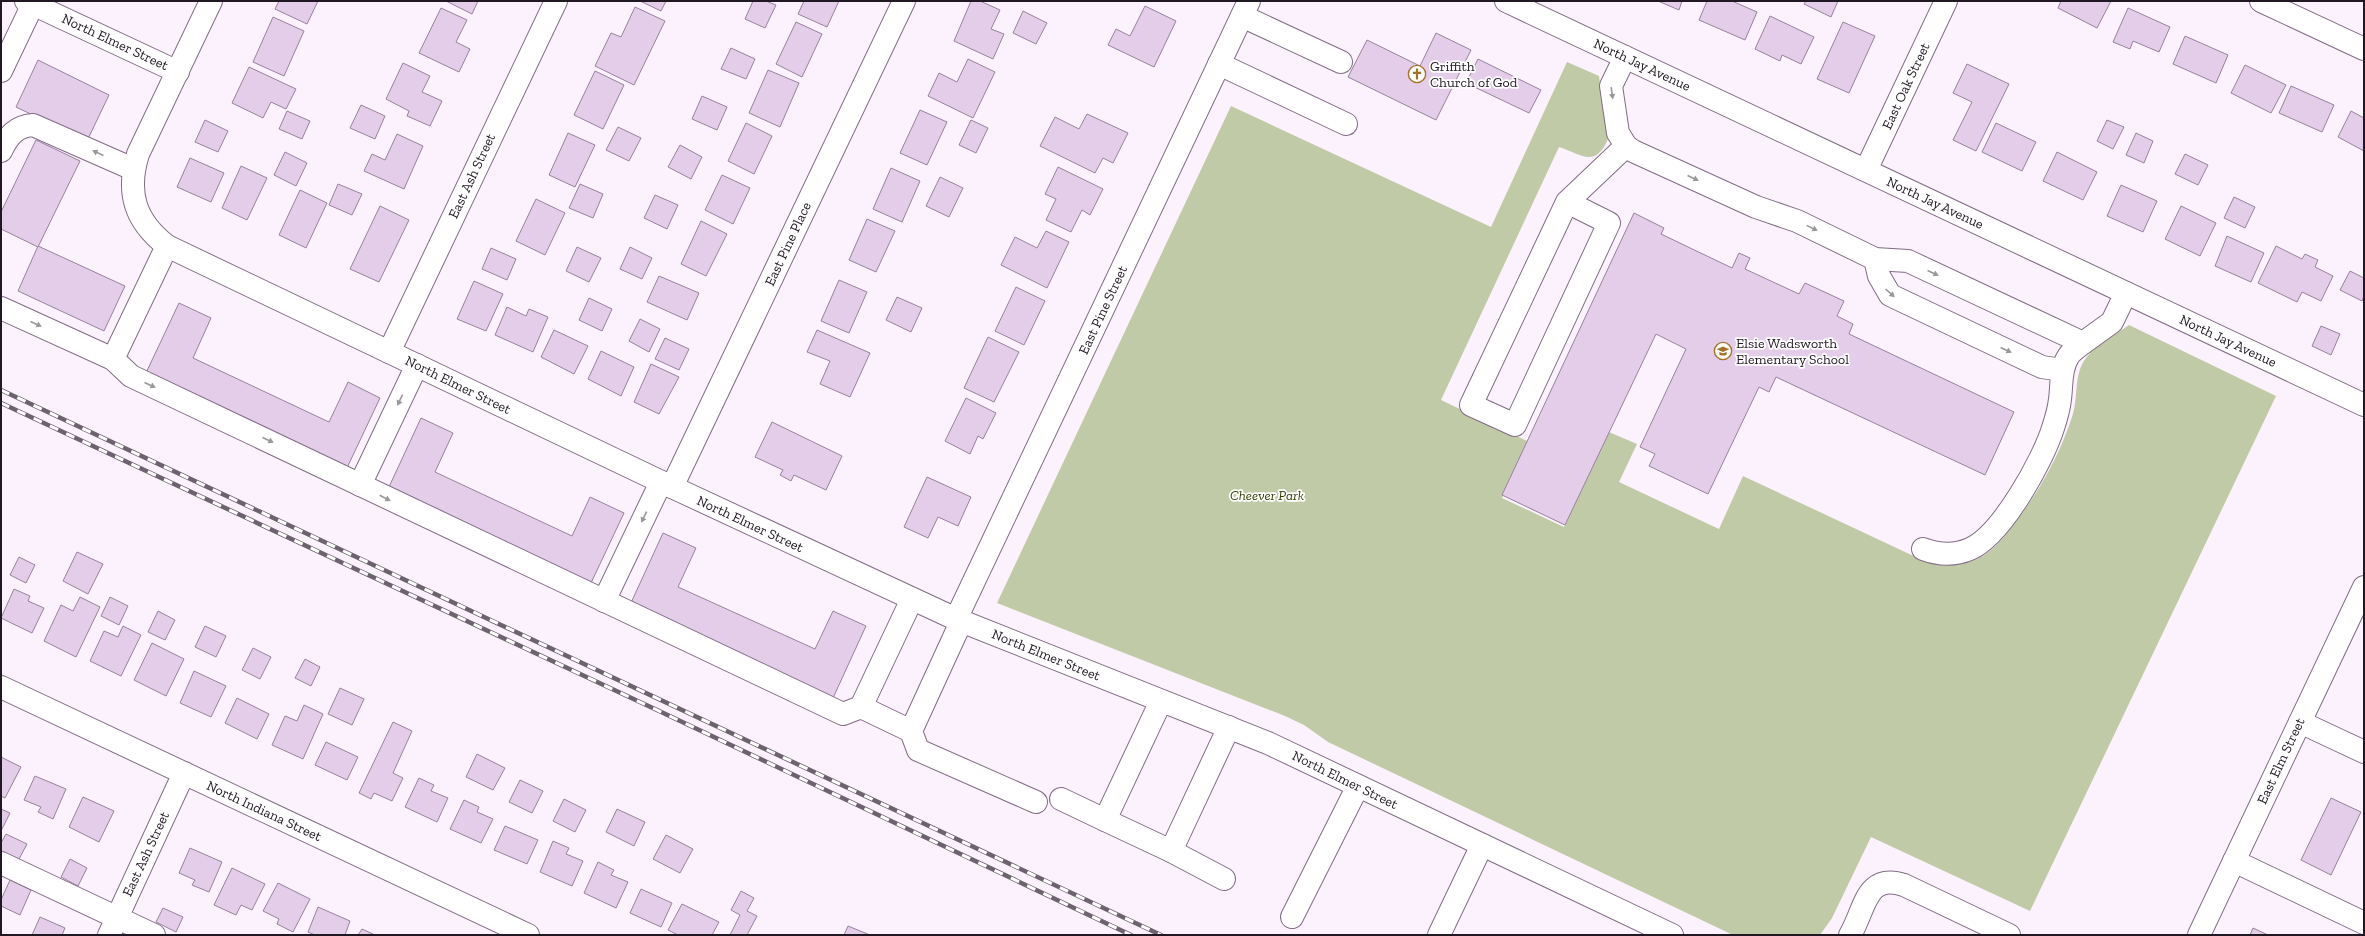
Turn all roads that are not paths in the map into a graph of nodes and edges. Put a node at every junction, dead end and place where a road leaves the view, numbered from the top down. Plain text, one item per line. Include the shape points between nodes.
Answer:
1 (211, 1) edge
2 (556, 1) edge
3 (904, 1) edge
4 (1506, 1) edge
5 (1946, 1) edge
6 (2261, 1) edge
7 (30, 3) edge
8 (1246, 8) edge
9 (2364, 49) edge
10 (1625, 57) junction
11 (1341, 62) dead end
12 (1219, 64) junction
13 (1, 71) edge
14 (178, 72) junction
15 (1346, 124) dead end
16 (1626, 146) junction
17 (1, 151) edge
18 (133, 169) junction
19 (1866, 170) junction
20 (1567, 202) junction
21 (167, 246) junction
22 (1875, 259) junction
23 (2126, 293) junction
24 (1, 308) edge
25 (2083, 343) junction
26 (389, 352) junction
27 (113, 360) junction
28 (417, 365) junction
29 (2062, 370) junction
30 (2364, 405) edge
31 (667, 484) junction
32 (360, 485) junction
33 (1923, 549) dead end
34 (2364, 587) edge
35 (912, 599) junction
36 (604, 601) junction
37 (959, 620) junction
38 (1, 687) edge
39 (1161, 701) junction
40 (861, 707) junction
41 (2300, 722) junction
42 (1229, 728) junction
43 (910, 731) junction
44 (2364, 752) edge
45 (184, 773) junction
46 (1358, 786) junction
47 (1061, 799) dead end
48 (1036, 802) dead end
49 (1105, 820) junction
50 (1482, 845) junction
51 (1171, 851) junction
52 (2234, 861) junction
53 (1, 863) edge
54 (1224, 879) dead end
55 (1292, 917) dead end
56 (2364, 923) edge
57 (113, 926) edge
58 (154, 935) edge
59 (528, 935) edge
60 (1439, 935) edge
61 (1672, 935) edge
62 (1850, 935) edge
63 (2009, 935) edge
64 (2199, 935) edge

1 - 14 street
2 - 26 street, East Ash Street
3 - 31 street, East Pine Place
4 - 10 street, North Jay Avenue
5 - 19 street, East Oak Street
6 - 9 street
7 - 13 street
7 - 14 street, North Elmer Street
8 - 11 street
8 - 12 street, East Pine Street
10 -> 16 street via 1611,86 1618,133
10 - 19 street, North Jay Avenue
12 - 15 street
12 - 37 street, East Pine Street
14 - 18 street, North Elmer Street
16 - 20 street
16 -> 22 street via 1756,207 1798,221
18 -> 17 street via 33,125 16,130
18 - 21 street, North Elmer Street via 132,187 138,214 146,227
19 - 23 street, North Jay Avenue
20 - 20 street via 1472,405 1515,425 1609,223
21 - 26 street, North Elmer Street
21 - 27 street
22 -> 25 street via 1908,261
22 -> 29 street via 1879,276 1890,295 2042,366
23 - 25 street via 2112,322
23 - 30 street, North Jay Avenue
24 -> 27 street
25 - 29 street via 2068,356
26 - 28 street, North Elmer Street
27 -> 32 street via 131,376
28 - 31 street, North Elmer Street
28 -> 32 street
29 - 33 street via 2058,413 2048,443 2024,489 1992,532 1971,548 1958,553 1935,553
31 - 35 street, North Elmer Street
31 -> 36 street, East Pine Place
32 -> 36 street
34 - 41 street, East Elm Street
35 - 37 street, North Elmer Street
35 - 40 street
36 - 40 street via 842,714
37 - 39 street, North Elmer Street
37 - 43 street, East Pine Street
38 - 45 street, North Indiana Street
39 - 42 street, North Elmer Street
39 - 49 street
40 - 43 street
41 - 44 street
41 - 52 street, East Elm Street
42 - 46 street, North Elmer Street via 1268,743
42 - 51 street
43 - 48 street via 918,750
45 - 57 street, East Ash Street
45 - 59 street, North Indiana Street
46 - 50 street, North Elmer Street
46 - 55 street
47 - 49 street
49 - 51 street
50 - 60 street
50 - 61 street, North Elmer Street
51 - 54 street
52 - 56 street
52 - 64 street, East Elm Street
53 - 57 street
57 - 58 street
62 - 63 street via 1871,891 1886,882 1904,885

